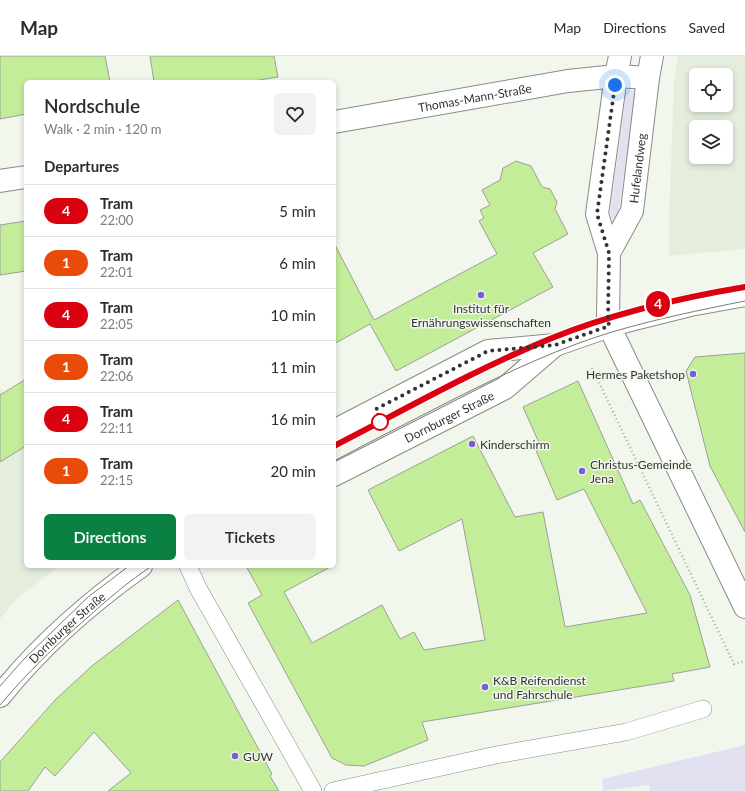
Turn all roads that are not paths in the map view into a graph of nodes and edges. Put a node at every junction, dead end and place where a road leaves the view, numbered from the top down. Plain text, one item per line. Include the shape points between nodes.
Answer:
1 (652, 56) edge
2 (618, 66) edge
3 (648, 78) junction
4 (336, 122) edge
5 (24, 177) edge
6 (0, 181) edge
7 (609, 253) junction
8 (745, 295) edge
9 (609, 326) junction
10 (555, 345) junction
11 (336, 430) edge
12 (336, 475) edge
13 (138, 568) edge
14 (189, 568) edge
15 (745, 607) edge
16 (0, 696) edge
17 (703, 709) dead end
18 (313, 791) edge
19 (333, 791) edge

1 - 3 street, Hufelandweg
2 - 3 street
2 - 4 street, Thomas-Mann-Straße via 568,81
2 - 7 street, Hufelandweg via 597,214
3 - 7 street, Hufelandweg via 632,211
5 - 6 street
7 - 9 street, Hufelandweg
8 - 9 street, Dornburger Straße via 690,305
9 - 10 street, Dornburger Straße
9 - 15 street
10 - 11 street, Dornburger Straße via 488,351
10 - 12 street, Dornburger Straße via 506,388
13 - 16 street, Dornburger Straße via 73,619 18,674
14 - 18 lane
17 - 19 lane via 626,732 496,755

